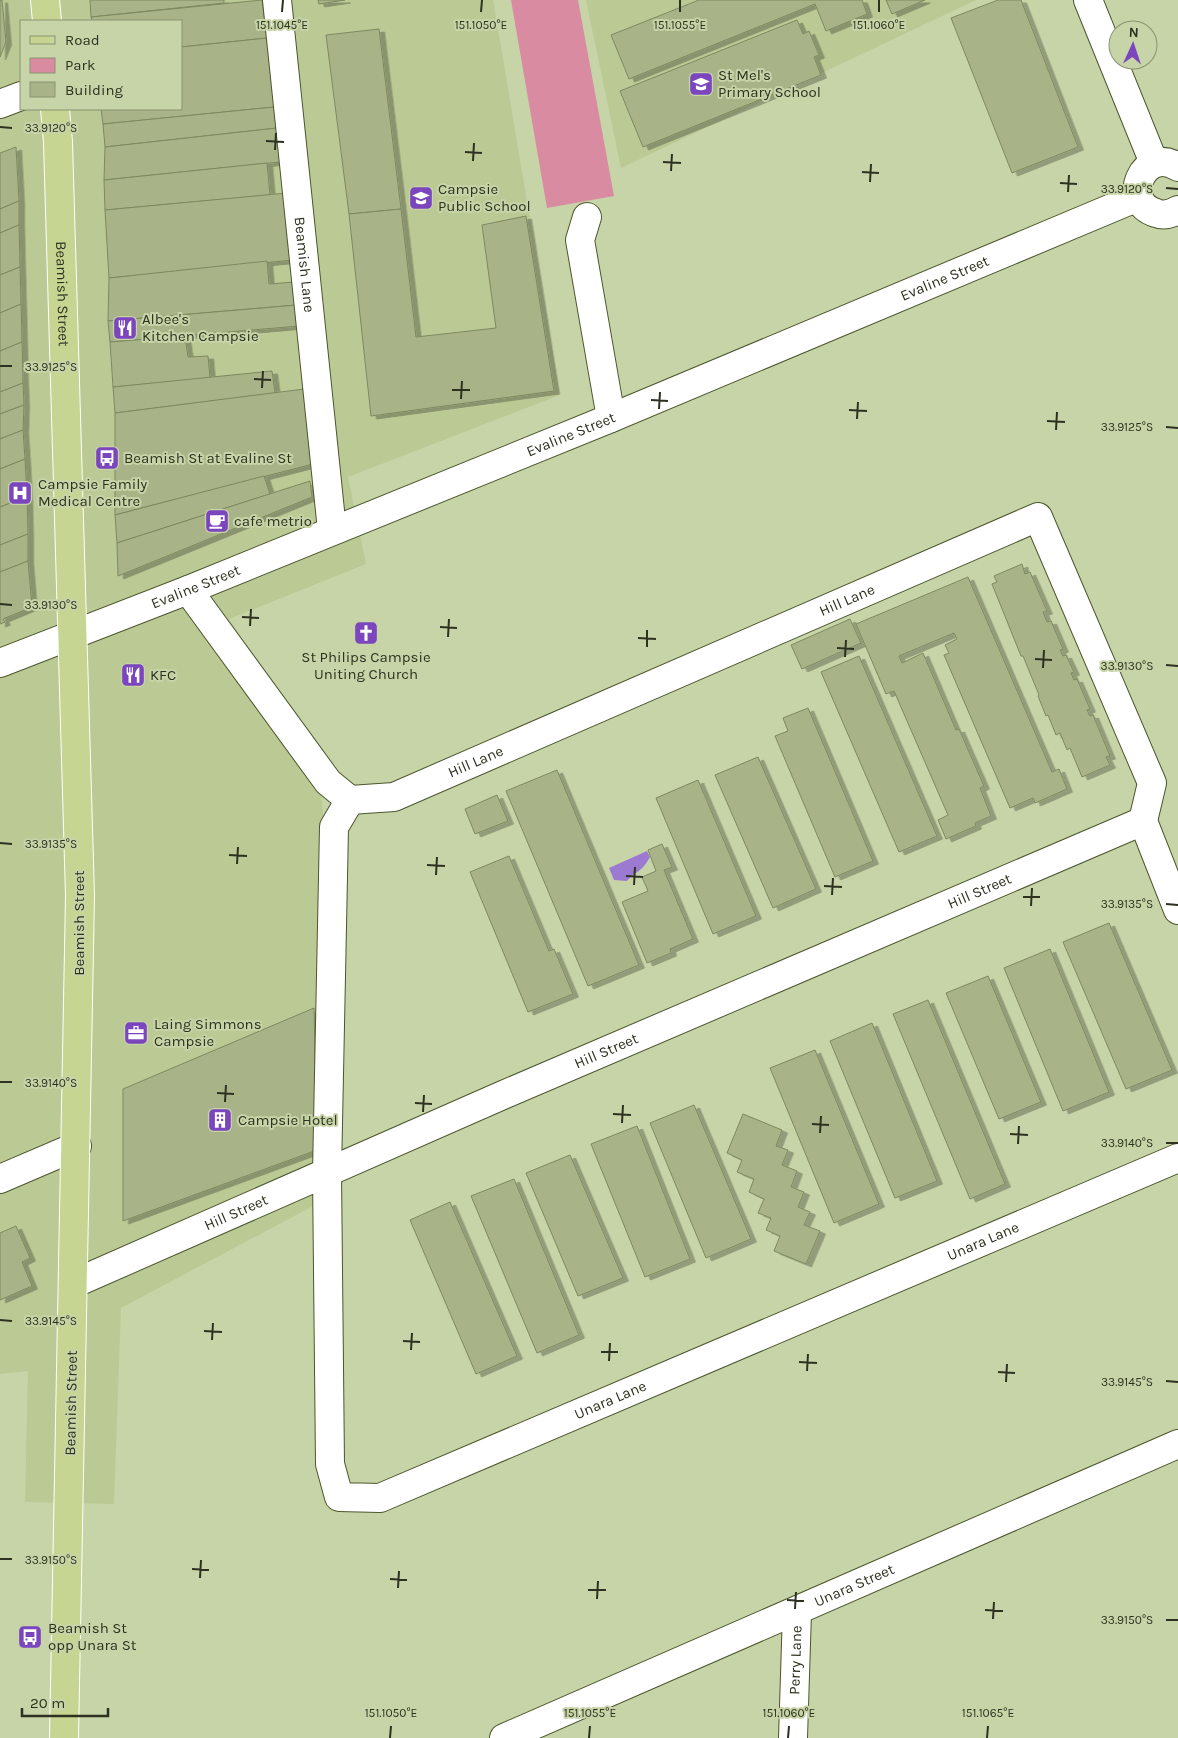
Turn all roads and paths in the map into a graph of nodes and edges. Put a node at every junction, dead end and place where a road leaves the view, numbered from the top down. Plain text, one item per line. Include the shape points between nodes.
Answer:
1 (45, 0) edge
2 (277, 0) edge
3 (1088, 0) edge
4 (47, 20) edge
5 (20, 96) edge
6 (0, 104) edge
7 (55, 110) edge
8 (1166, 165) edge
9 (1138, 197) junction
10 (1177, 214) edge
11 (587, 217) dead end
12 (611, 418) junction
13 (332, 530) junction
14 (188, 590) junction
15 (73, 634) junction
16 (0, 663) edge
17 (350, 800) junction
18 (1143, 821) junction
19 (1178, 910) edge
20 (77, 1146) junction
21 (1178, 1158) edge
22 (327, 1173) junction
23 (0, 1179) edge
24 (73, 1284) junction
25 (1178, 1444) edge
26 (797, 1612) junction
27 (542, 1730) edge
28 (64, 1738) edge
29 (504, 1738) edge
30 (794, 1738) edge

1 - 4 main road
2 - 13 street, Beamish Lane
3 - 8 street
5 - 6 street
7 - 15 main road, Beamish Street
8 - 9 street via 1147,167 1138,181
9 - 10 street via 1149,210
9 - 12 street, Evaline Street
11 - 12 street via 580,240
12 - 13 street, Evaline Street
13 - 14 street, Evaline Street
14 - 15 street, Evaline Street
14 - 17 street via 328,782
15 - 16 street, Evaline Street
15 - 20 main road, Beamish Street via 80,896
17 - 18 street, Hill Lane via 394,797 1038,517 1152,783
17 - 22 street via 334,827
18 - 19 street
18 - 22 street, Hill Street
20 - 23 street
20 - 24 main road, Beamish Street
21 - 22 street, Unara Lane via 380,1498 339,1497 330,1464
22 - 24 street, Hill Street
24 - 28 main road, Beamish Street
25 - 26 street, Unara Street
26 - 27 street, Unara Street
26 - 30 street, Perry Lane
27 - 29 street, Unara Street

